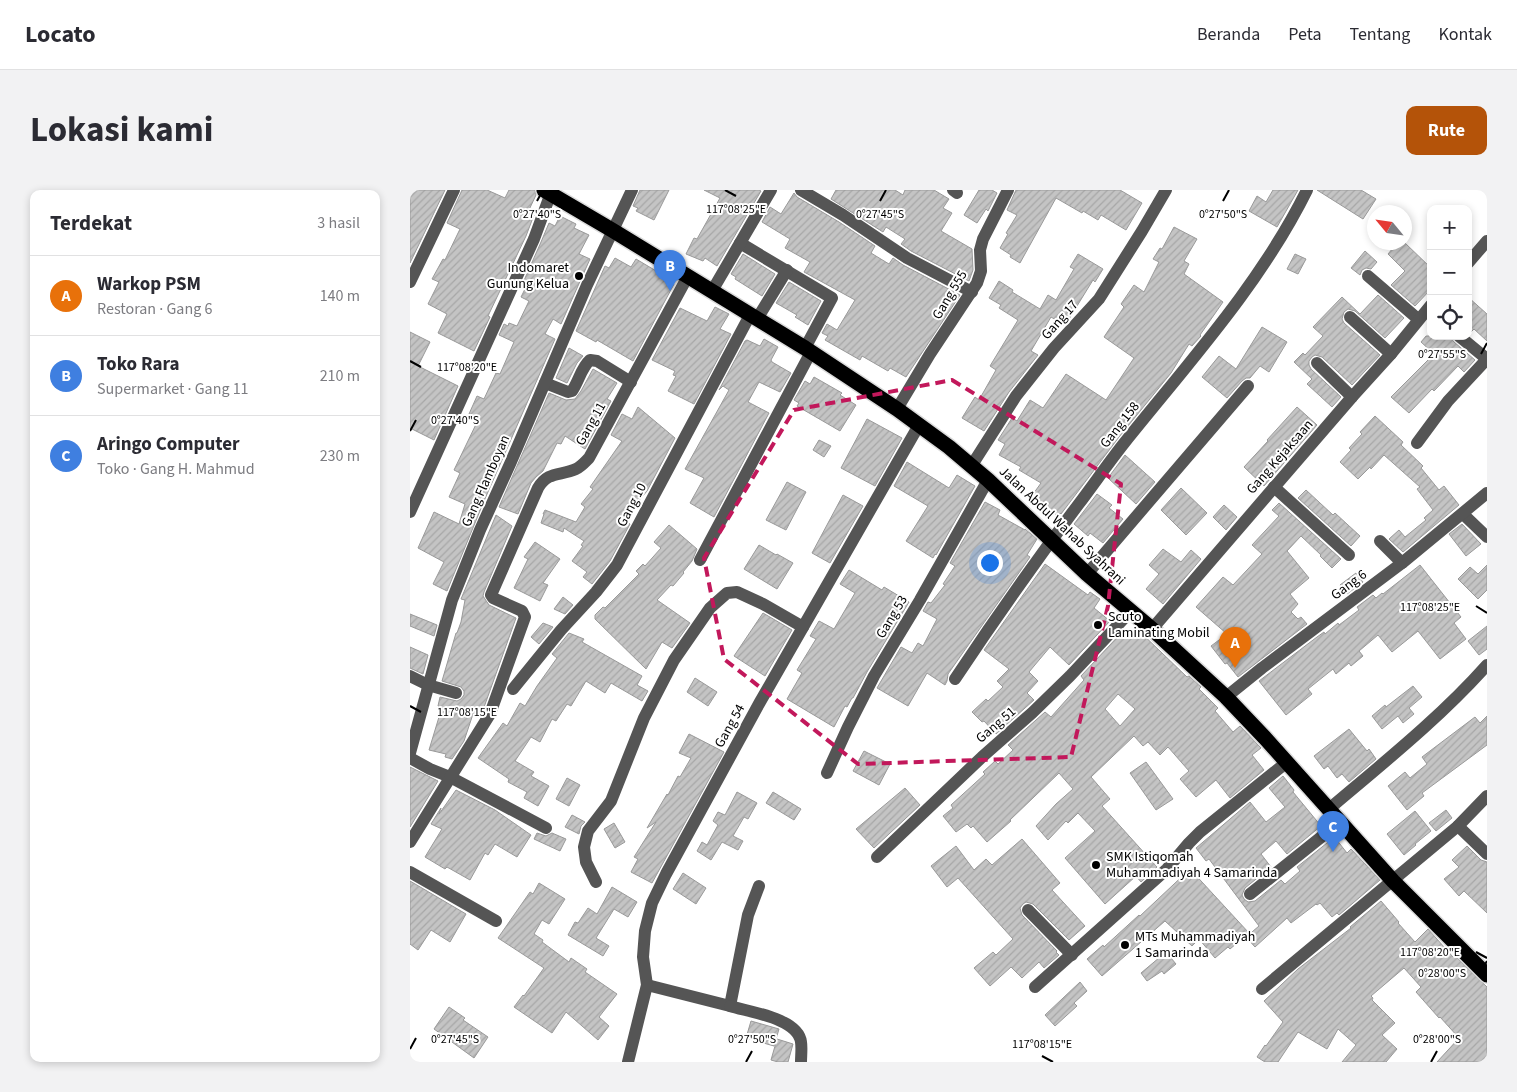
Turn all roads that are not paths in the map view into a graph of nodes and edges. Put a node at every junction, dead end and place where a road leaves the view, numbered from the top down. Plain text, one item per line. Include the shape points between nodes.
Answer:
1 (454, 190) edge
2 (632, 190) edge
3 (770, 190) edge
4 (801, 190) edge
5 (1008, 190) edge
6 (1166, 190) edge
7 (1307, 190) edge
8 (549, 192) edge
9 (612, 230) junction
10 (1487, 241) edge
11 (740, 243) junction
12 (1472, 258) edge
13 (787, 270) junction
14 (688, 276) junction
15 (1368, 276) dead end
16 (411, 279) edge
17 (712, 291) junction
18 (972, 292) junction
19 (1427, 312) edge
20 (753, 317) junction
21 (1350, 317) dead end
22 (1464, 340) edge
23 (808, 350) junction
24 (1391, 354) junction
25 (1487, 359) edge
26 (1317, 363) dead end
27 (631, 382) junction
28 (545, 383) junction
29 (1248, 386) dead end
30 (1352, 397) junction
31 (897, 408) junction
32 (919, 425) junction
33 (1417, 443) dead end
34 (972, 466) junction
35 (988, 480) junction
36 (1274, 487) junction
37 (1487, 492) edge
38 (410, 512) edge
39 (1463, 514) junction
40 (1487, 537) edge
41 (1052, 539) junction
42 (1380, 541) dead end
43 (1349, 555) dead end
44 (700, 560) dead end
45 (1402, 563) junction
46 (1088, 574) junction
47 (1131, 611) junction
48 (803, 627) junction
49 (1152, 629) junction
50 (1487, 666) edge
51 (410, 676) edge
52 (955, 679) dead end
53 (428, 686) junction
54 (513, 689) dead end
55 (456, 693) dead end
56 (1226, 697) junction
57 (410, 753) edge
58 (410, 758) edge
59 (1287, 762) junction
60 (828, 773) dead end
61 (450, 777) junction
62 (1487, 796) edge
63 (1329, 809) junction
64 (1340, 822) junction
65 (1458, 826) junction
66 (546, 828) dead end
67 (410, 842) edge
68 (1487, 854) edge
69 (878, 857) dead end
70 (410, 872) edge
71 (1393, 881) junction
72 (596, 882) dead end
73 (759, 886) dead end
74 (1250, 894) dead end
75 (1028, 910) dead end
76 (496, 921) dead end
77 (1072, 955) junction
78 (1487, 975) edge
79 (647, 984) junction
80 (1035, 987) dead end
81 (1262, 989) dead end
82 (730, 1006) junction
83 (628, 1062) edge
84 (801, 1062) edge

1 - 16 street
2 - 9 street, Gang Flamboyan
3 - 11 street
4 - 18 street via 907,258
5 - 18 street, Gang 555 via 983,239 981,271
6 - 34 street, Gang 17 via 1099,299 1016,396
7 - 41 street, Gang 158 via 1292,221 1252,282
8 - 9 highway, Jalan Abdul Wahab Syahrani
8 - 38 street via 534,239
9 - 14 highway, Jalan Abdul Wahab Syahrani
9 - 28 street, Gang Flamboyan
10 - 12 street
11 - 13 street
11 - 17 street
13 - 20 street, Gang 10
13 - 23 street via 833,298
14 - 17 highway, Jalan Abdul Wahab Syahrani
14 - 27 street, Gang 11
15 - 19 street
17 - 20 highway, Jalan Abdul Wahab Syahrani
18 - 31 street, Gang 555
19 - 24 street, Gang Kejaksaan
20 - 23 highway, Jalan Abdul Wahab Syahrani
20 - 54 street, Gang 10 via 617,565
21 - 24 street
22 - 25 street
23 - 31 highway, Jalan Abdul Wahab Syahrani
23 - 44 street
24 - 30 street, Gang Kejaksaan
25 - 33 street
26 - 30 street
27 - 28 street via 590,360 572,390 568,392
27 - 61 street, Gang 11 via 582,466 550,476 538,488 491,591 493,598 522,611 525,617 490,714
28 - 53 street, Gang Flamboyan via 452,600
29 - 46 street
30 - 36 street, Gang Kejaksaan
31 - 32 highway, Jalan Abdul Wahab Syahrani
32 - 34 highway, Jalan Abdul Wahab Syahrani
32 - 48 street, Gang 54
34 - 35 highway, Jalan Abdul Wahab Syahrani
35 - 41 highway, Jalan Abdul Wahab Syahrani
35 - 60 street, Gang 53 via 874,676
36 - 43 street
36 - 49 street, Gang Kejaksaan
37 - 39 street, Gang 6
39 - 40 street
39 - 45 street, Gang 6
41 - 46 highway, Jalan Abdul Wahab Syahrani
41 - 52 street, Gang 158
42 - 45 street
45 - 56 street, Gang 6
46 - 47 highway, Jalan Abdul Wahab Syahrani
47 - 49 highway, Jalan Abdul Wahab Syahrani
47 - 69 street, Gang 51 via 1032,713
48 - 72 street via 737,592 727,593 710,608 674,660 644,718 611,801 588,831 584,847 586,862
48 - 79 street, Gang 54 via 652,903 645,931
49 - 56 highway, Jalan Abdul Wahab Syahrani
50 - 63 street via 1465,691
51 - 53 street
53 - 55 street
53 - 57 street, Gang Flamboyan
56 - 59 highway, Jalan Abdul Wahab Syahrani
58 - 61 street
59 - 63 highway, Jalan Abdul Wahab Syahrani
59 - 77 street via 1200,832 1167,869
61 - 66 street
61 - 67 street
62 - 65 street
63 - 64 highway, Jalan Abdul Wahab Syahrani
64 - 71 highway, Jalan Abdul Wahab Syahrani
64 - 74 street
65 - 68 street
65 - 71 street
70 - 76 street
71 - 78 highway, Jalan Abdul Wahab Syahrani
71 - 81 street
73 - 82 street via 748,916
75 - 77 street
77 - 80 street
79 - 82 street
79 - 83 street, Gang 54
82 - 84 street via 777,1019 796,1030 802,1042

